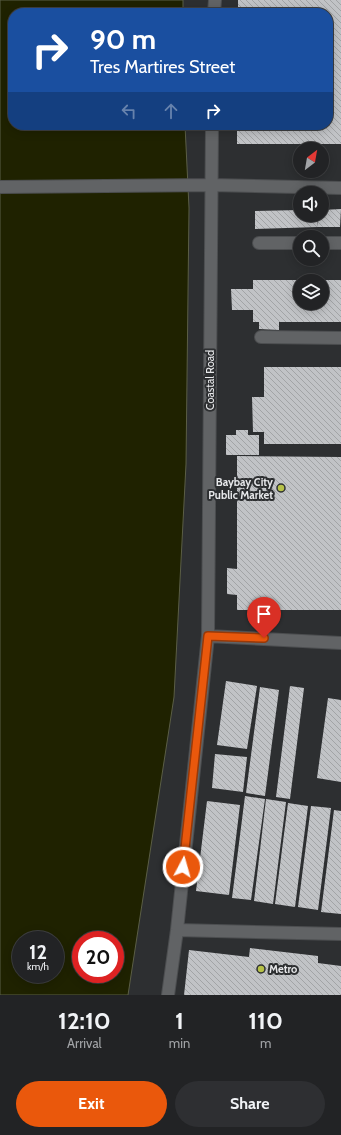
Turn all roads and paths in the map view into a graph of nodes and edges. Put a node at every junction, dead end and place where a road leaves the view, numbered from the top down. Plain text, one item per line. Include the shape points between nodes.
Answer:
1 (212, 130) edge
2 (211, 185) junction
3 (0, 187) edge
4 (341, 188) edge
5 (259, 243) dead end
6 (293, 243) edge
7 (329, 243) edge
8 (341, 243) edge
9 (262, 337) dead end
10 (341, 338) edge
11 (208, 636) junction
12 (341, 643) edge
13 (176, 930) junction
14 (341, 934) edge
15 (168, 995) edge

1 - 2 street, Coastal Road
2 - 3 street
2 - 4 street
2 - 11 street, Coastal Road
5 - 6 street
7 - 8 street
9 - 10 street
11 - 12 street
11 - 13 street, Coastal Road
13 - 14 street
13 - 15 street, Coastal Road

